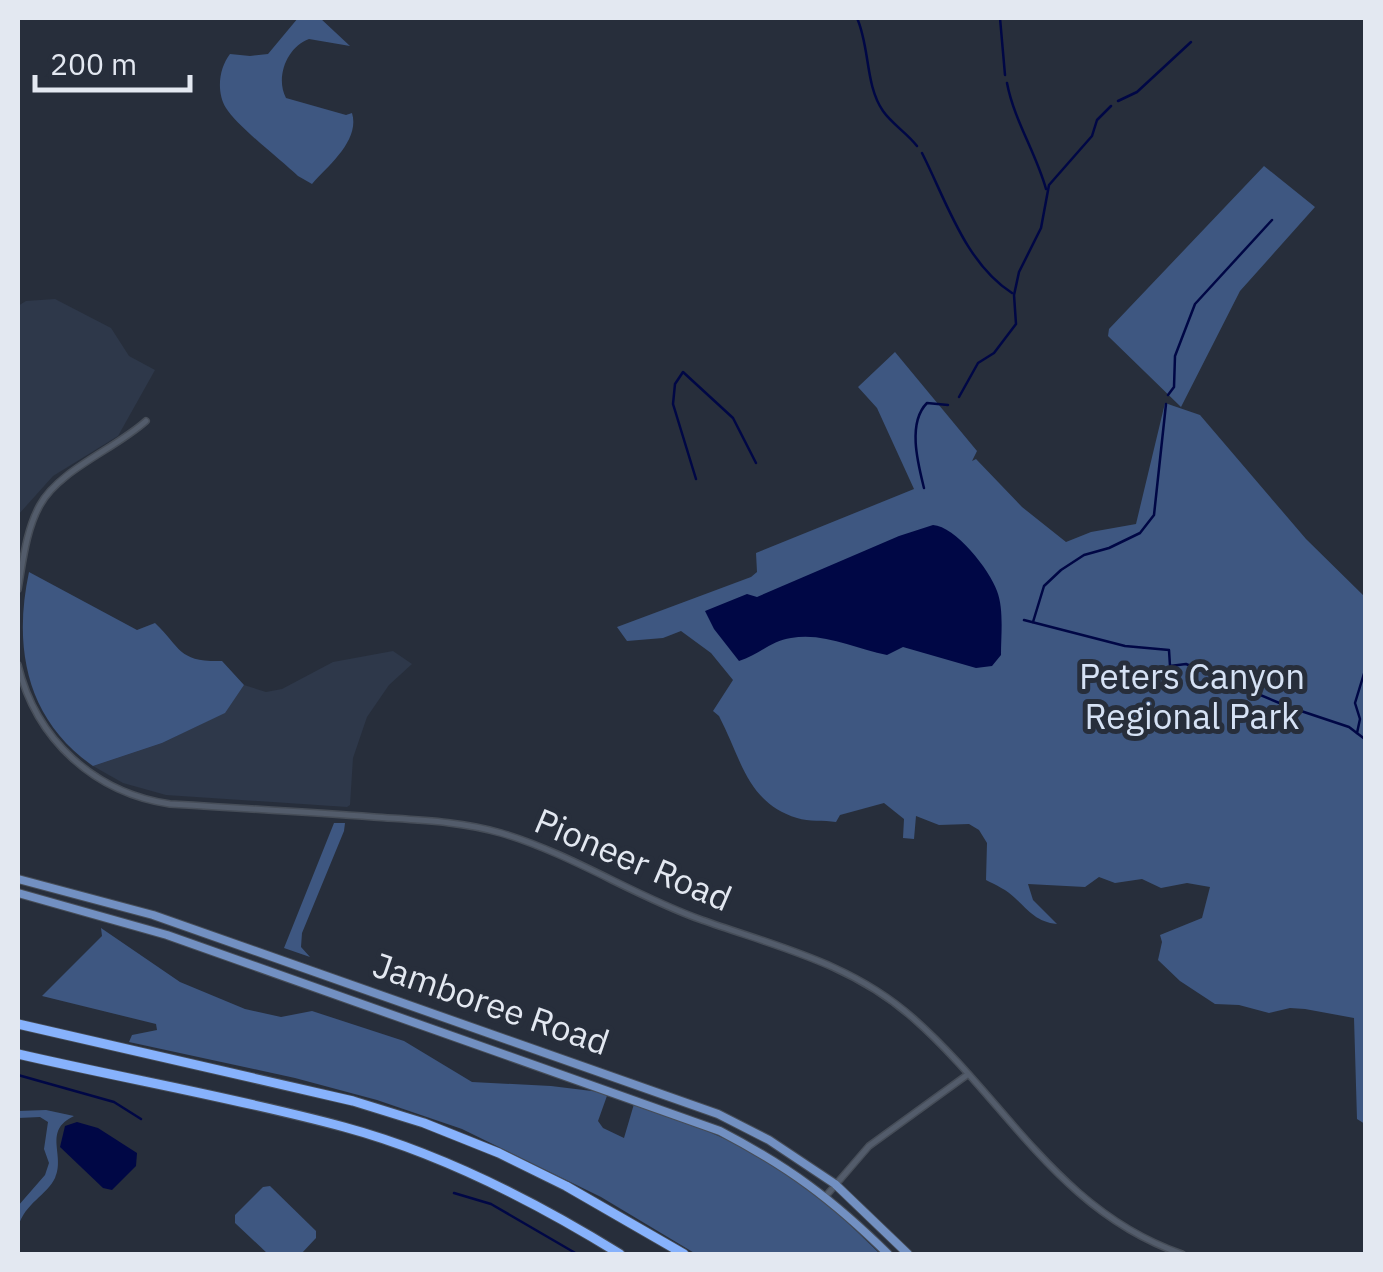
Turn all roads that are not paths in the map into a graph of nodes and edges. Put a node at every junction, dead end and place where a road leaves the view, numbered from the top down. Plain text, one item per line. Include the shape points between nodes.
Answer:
1 (146, 421) dead end
2 (18, 590) edge
3 (18, 666) edge
4 (18, 879) edge
5 (18, 893) edge
6 (18, 1024) edge
7 (18, 1054) edge
8 (967, 1075) junction
9 (835, 1184) junction
10 (825, 1197) junction
11 (620, 1254) edge
12 (684, 1254) edge
13 (888, 1254) edge
14 (908, 1254) edge
15 (1182, 1254) edge

1 - 2 street via 46,494 33,520
3 - 8 street, Pioneer Road via 49,734 72,760 116,789 170,804 440,822 525,840 687,914 852,974 912,1017
4 - 9 main road, Jamboree Road via 170,921 667,1094 769,1140
5 - 10 main road, Jamboree Road via 167,934 674,1113 764,1154
6 - 12 highway via 424,1123 566,1186
7 - 11 highway via 409,1148 532,1204
8 - 9 street via 886,1131
8 - 15 street, Pioneer Road via 1071,1189 1130,1231
9 - 10 street
9 - 14 main road, Jamboree Road
10 - 13 main road, Jamboree Road

